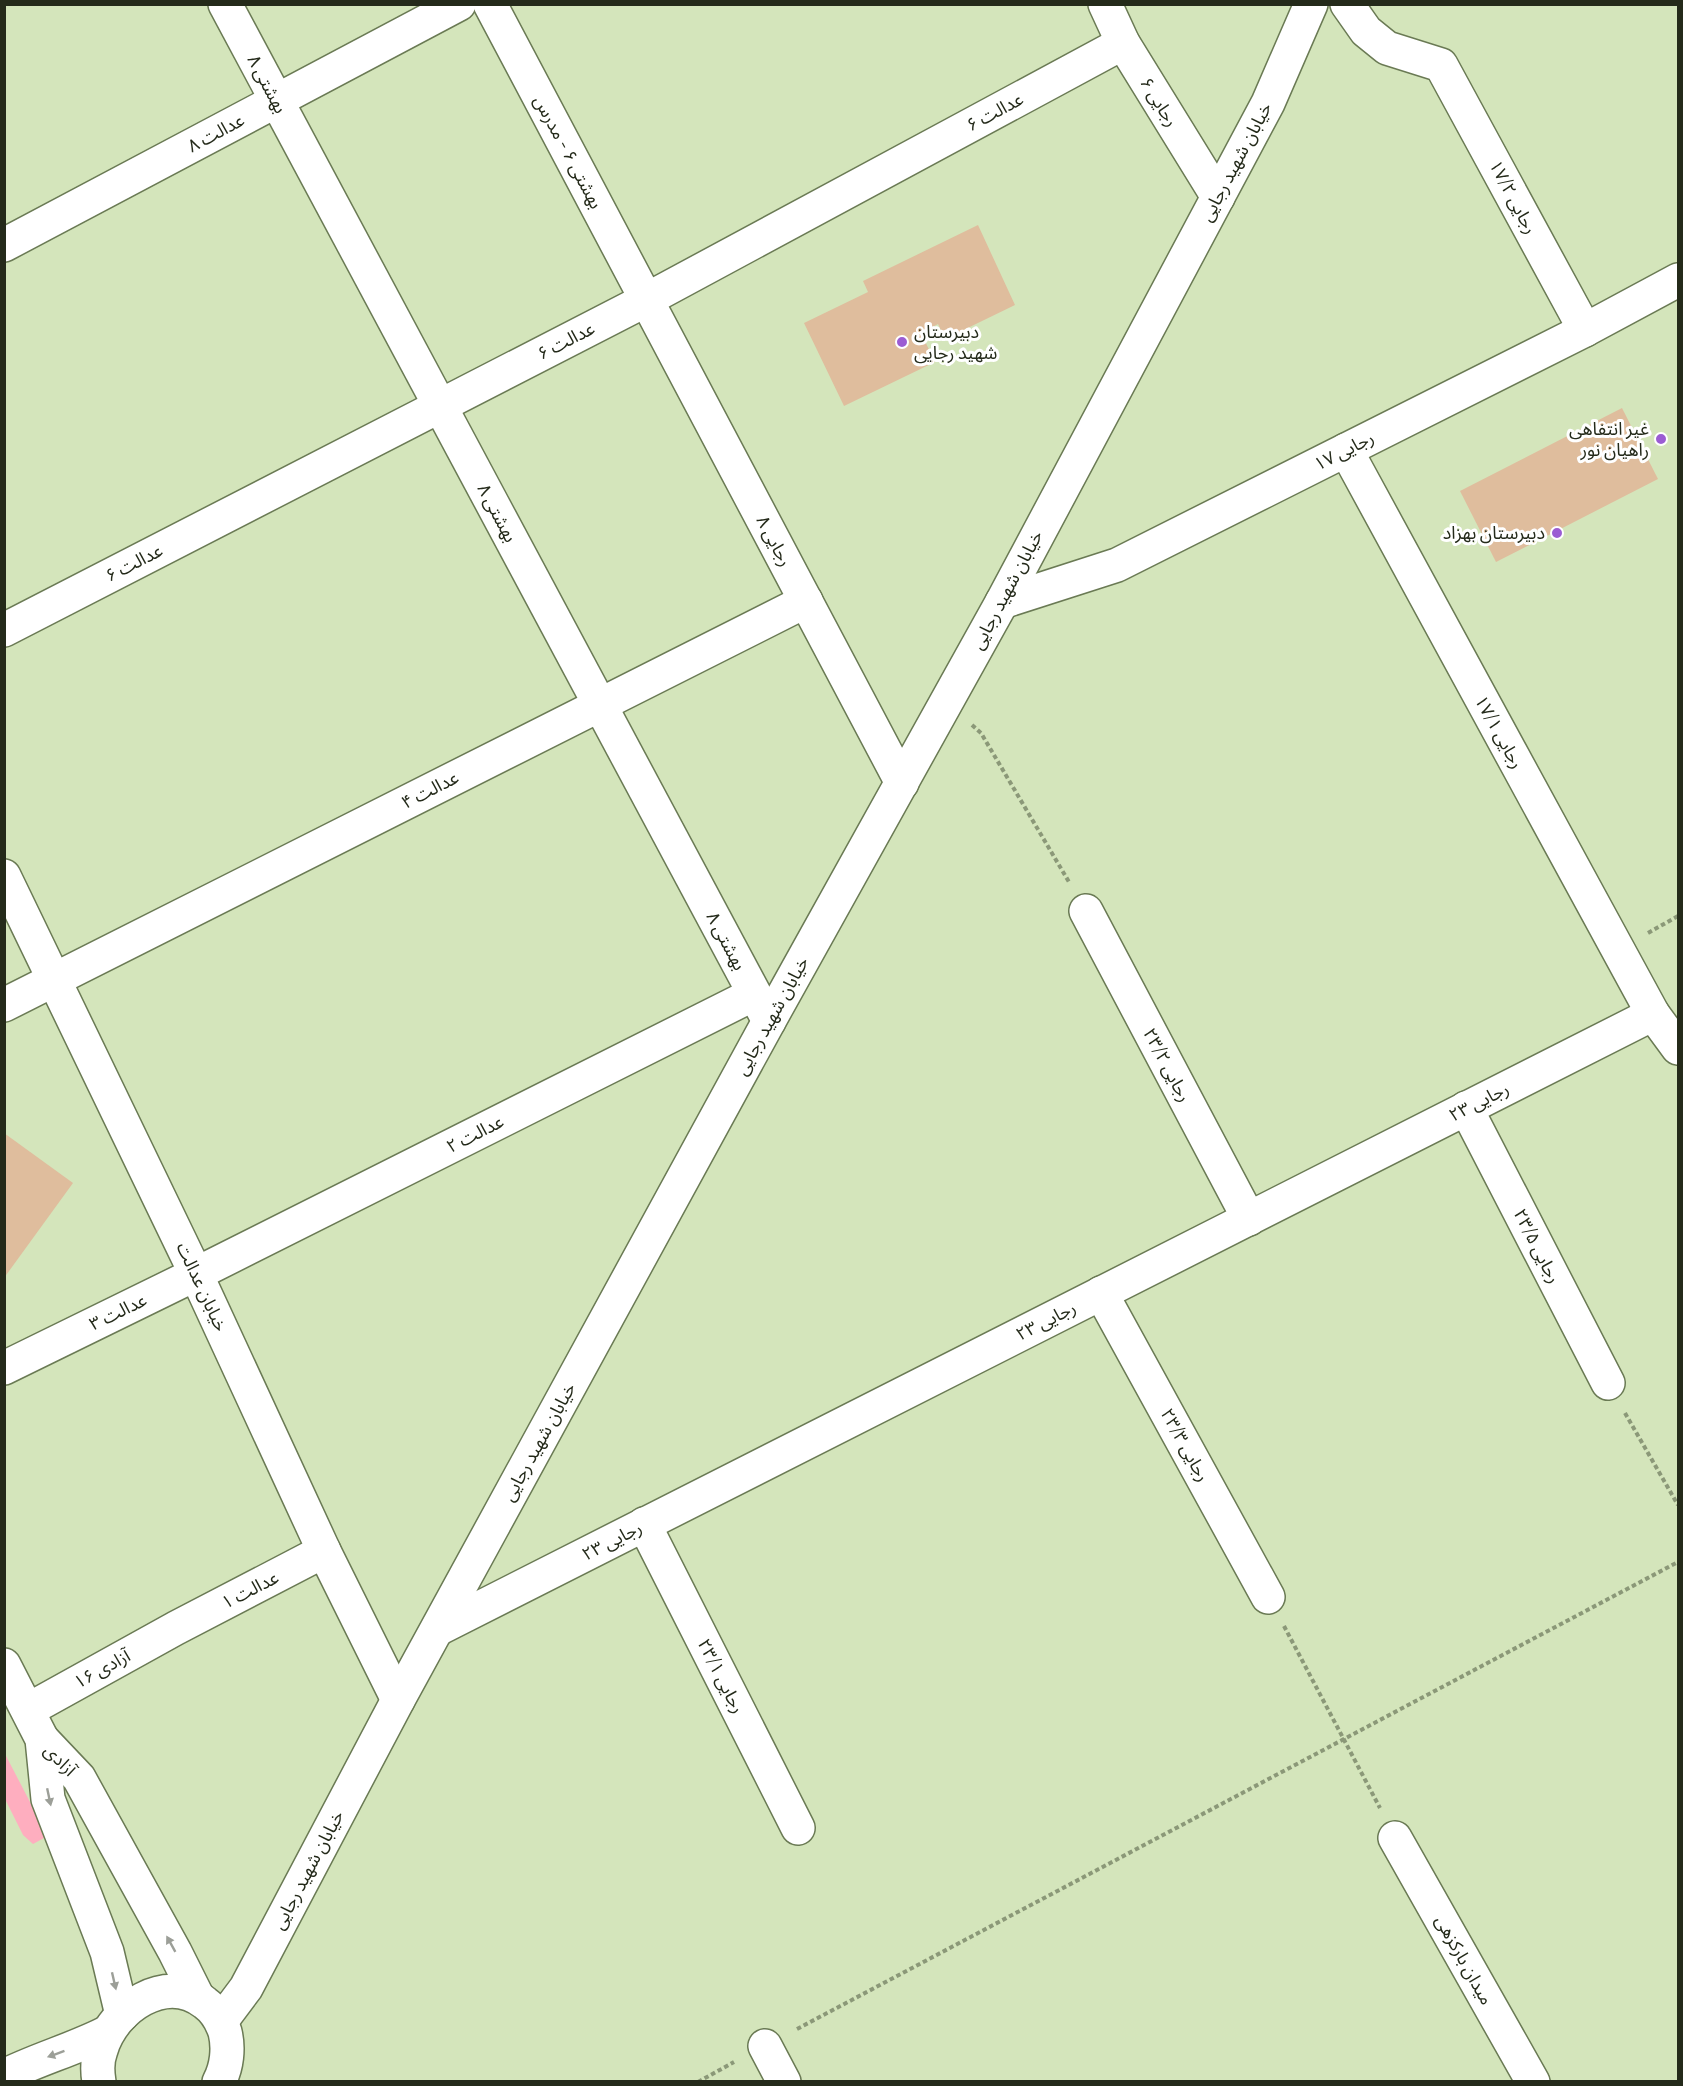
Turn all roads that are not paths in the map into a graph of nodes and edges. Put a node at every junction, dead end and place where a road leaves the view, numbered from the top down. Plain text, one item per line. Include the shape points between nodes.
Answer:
1 (225, 4) edge
2 (459, 4) edge
3 (490, 4) edge
4 (1105, 4) edge
5 (1311, 4) edge
6 (1347, 4) edge
7 (1123, 43) junction
8 (276, 101) junction
9 (1218, 197) junction
10 (4, 244) edge
11 (1678, 280) edge
12 (646, 300) junction
13 (1585, 330) junction
14 (439, 406) junction
15 (1346, 450) junction
16 (806, 601) junction
17 (1002, 602) junction
18 (4, 630) edge
19 (599, 705) junction
20 (902, 783) junction
21 (4, 876) edge
22 (1086, 911) road end
23 (54, 980) junction
24 (4, 1005) edge
25 (762, 1008) junction
26 (1653, 1014) junction
27 (1678, 1048) edge
28 (1466, 1108) junction
29 (1248, 1219) junction
30 (196, 1274) junction
31 (1101, 1293) junction
32 (4, 1368) edge
33 (1608, 1383) road end
34 (644, 1524) junction
35 (324, 1551) junction
36 (1268, 1597) road end
37 (176, 1628) joint
38 (438, 1629) junction
39 (13, 1688) edge
40 (398, 1700) junction
41 (42, 1740) junction
42 (798, 1828) dead end
43 (1395, 1838) road end
44 (197, 1996) junction
45 (222, 2020) junction
46 (115, 2023) junction
47 (765, 2046) road end
48 (4, 2076) edge
49 (221, 2080) edge
50 (99, 2082) edge
51 (784, 2082) edge
52 (1533, 2082) edge

1 - 8 street, بهشتی ۸
2 - 8 street, عدالت ۸
3 - 12 street, بهشتی ۶ - مدرس
4 - 7 street, رجایی ۶
5 - 9 street, خیابان شهید رجایی via 1268,104
6 - 13 street, رجایی ۱۷/۲ via 1366,31 1387,48 1441,65
7 - 9 street, رجایی ۶
7 - 12 street, عدالت ۶
8 - 10 street, عدالت ۸
8 - 14 street, بهشتی ۸
9 - 17 street, خیابان شهید رجایی
11 - 13 street, رجایی ۱۷
12 - 14 street, عدالت ۶
12 - 16 street, رجایی ۸
13 - 15 street, رجایی ۱۷
14 - 18 street, عدالت ۶
14 - 19 street, بهشتی ۸
15 - 17 street, رجایی ۱۷ via 1117,565
15 - 26 street, رجایی ۱۷/۱
16 - 19 street, عدالت ۴
16 - 20 street, رجایی ۸
17 - 20 street, خیابان شهید رجایی
19 - 23 street, عدالت ۴
19 - 25 street, بهشتی ۸
20 - 25 street, خیابان شهید رجایی
21 - 23 street, خیابان عدالت
22 - 29 street, رجایی ۲۳/۲
23 - 24 street, عدالت ۴
23 - 30 street, خیابان عدالت
25 - 30 street, عدالت ۲
25 - 38 street, خیابان شهید رجایی
26 - 27 street, رجایی ۱۷/۱
26 - 28 street, رجایی ۲۳
28 - 29 street, رجایی ۲۳
28 - 33 street, رجایی ۲۳/۵
29 - 31 street, رجایی ۲۳
30 - 32 street, عدالت ۳
30 - 35 street, خیابان عدالت
31 - 34 street, رجایی ۲۳
31 - 36 street, رجایی ۲۳/۳
34 - 38 street, رجایی ۲۳
34 - 42 street, رجایی ۲۳/۱
35 - 37 street, عدالت ۱
35 - 40 street, خیابان عدالت
37 - 39 street, آزادی ۱۶
38 - 40 street, خیابان شهید رجایی
39 - 41 street
40 - 45 street, خیابان شهید رجایی via 246,1988
44 -> 41 street, آزادی via 79,1778
41 -> 46 street, آزادی via 48,1799 107,1952
43 - 52 street, میدان بارکزهی
44 - 45 street
44 - 46 street via 180,1991 159,1992 137,2001
45 - 49 street via 228,2042
46 -> 48 street via 89,2042
46 - 50 street via 100,2049
47 - 51 street

